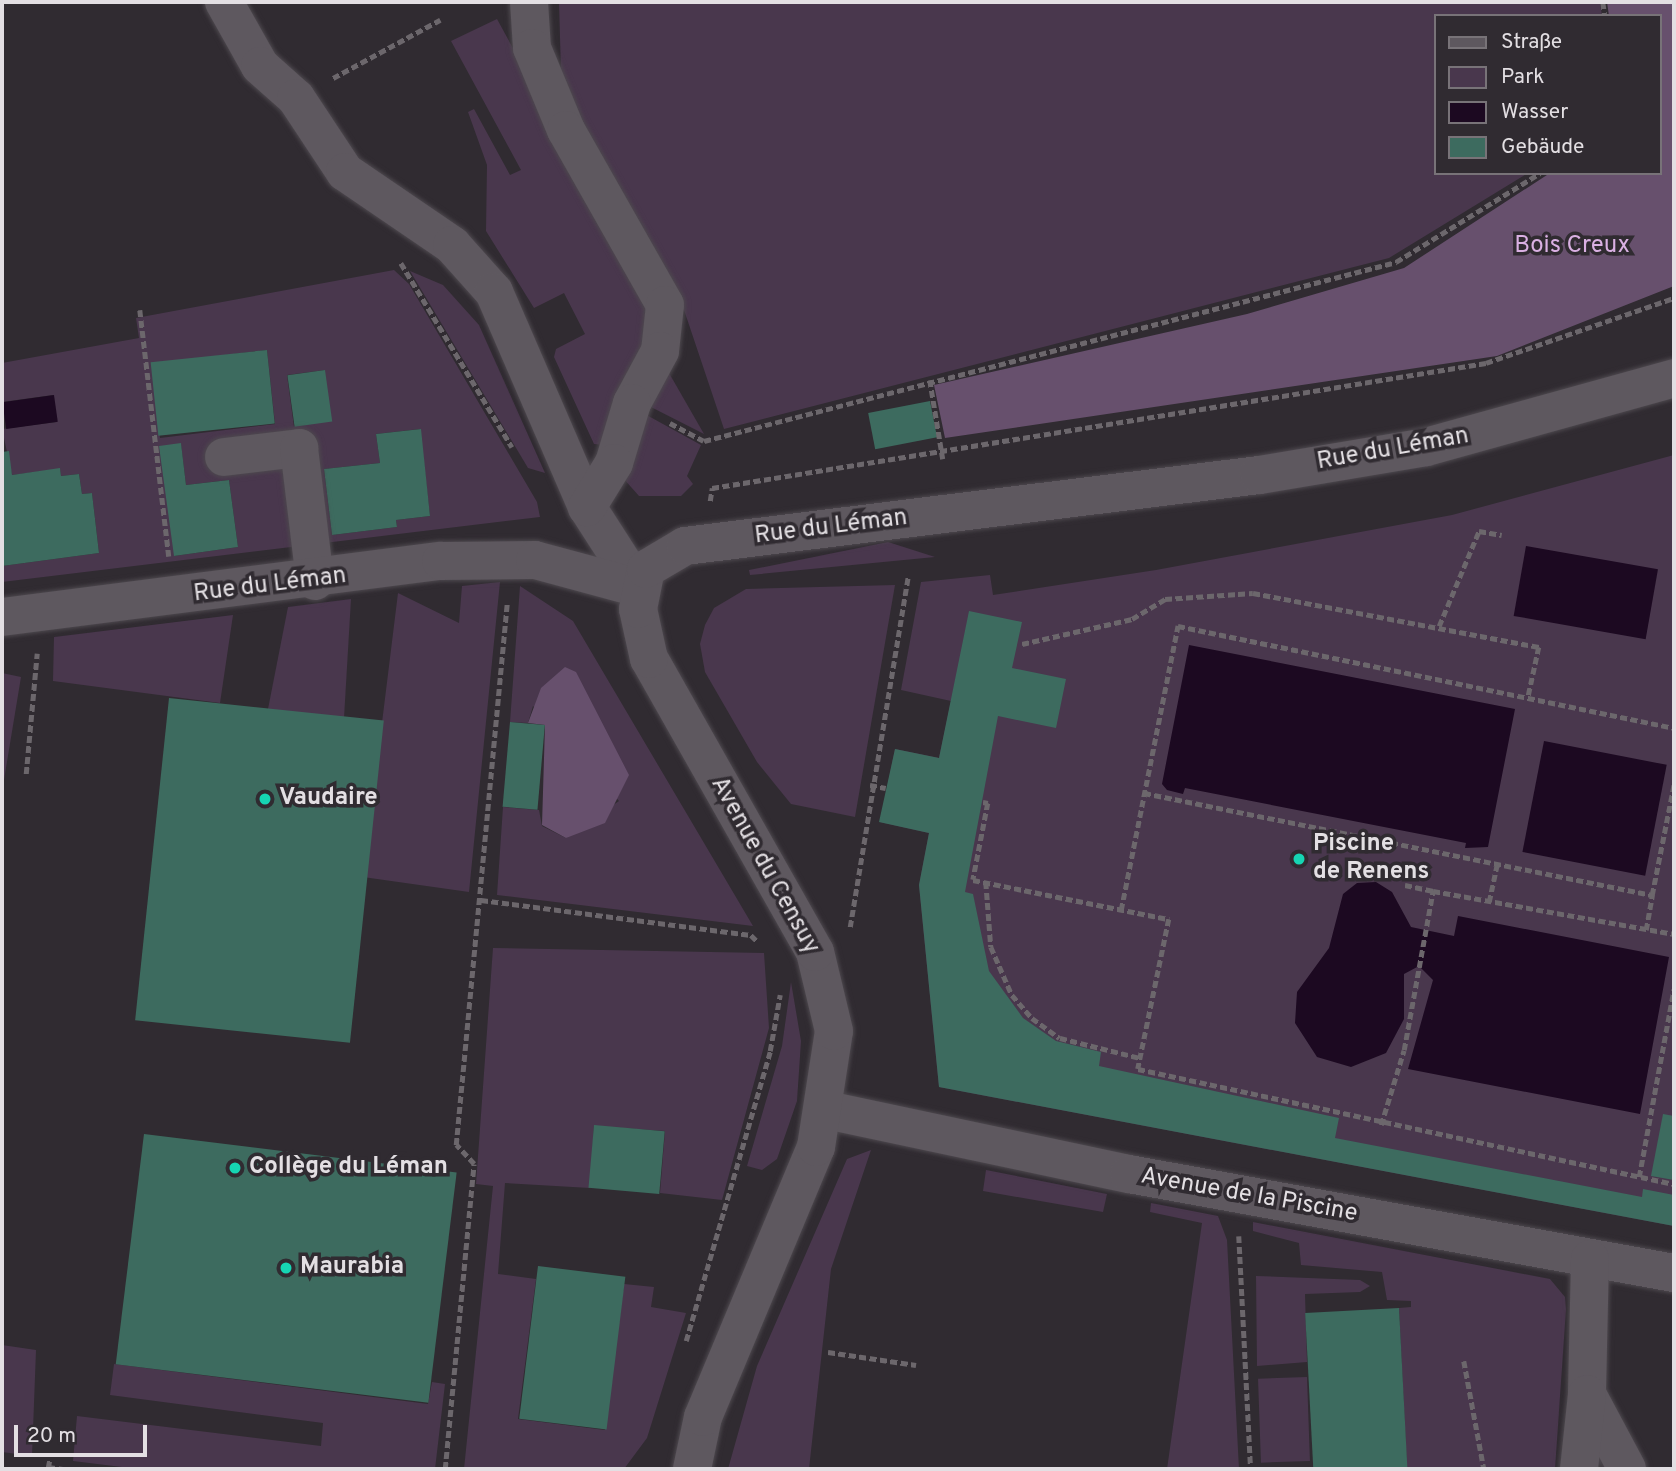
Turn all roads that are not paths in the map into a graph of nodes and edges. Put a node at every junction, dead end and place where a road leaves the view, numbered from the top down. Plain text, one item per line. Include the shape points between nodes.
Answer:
1 (224, 2) edge
2 (529, 2) edge
3 (1674, 378) edge
4 (224, 457) dead end
5 (587, 507) junction
6 (315, 581) junction
7 (639, 588) junction
8 (2, 617) edge
9 (827, 1110) junction
10 (1590, 1259) junction
11 (1674, 1273) edge
12 (1587, 1394) junction
13 (692, 1469) edge
14 (1579, 1469) edge
15 (1627, 1469) edge

1 - 5 street via 260,66 308,92 315,135 345,172 452,245 494,292
2 - 5 street via 532,48 566,130 665,305 660,351 632,403 614,463
3 - 7 street, Rue du Léman via 1453,441 1259,475 685,546 658,556
4 - 6 street via 299,448
5 - 7 street
6 - 7 street, Rue du Léman via 441,561 511,560
6 - 8 street, Rue du Léman
7 - 9 street, Avenue du Censuy via 649,659 815,952 834,1031
9 - 10 street, Avenue de la Piscine via 912,1132
9 - 13 street, Avenue du Censuy via 775,1252 703,1417
10 - 11 street, Avenue de la Piscine
10 - 12 street
12 - 14 street
12 - 15 street

